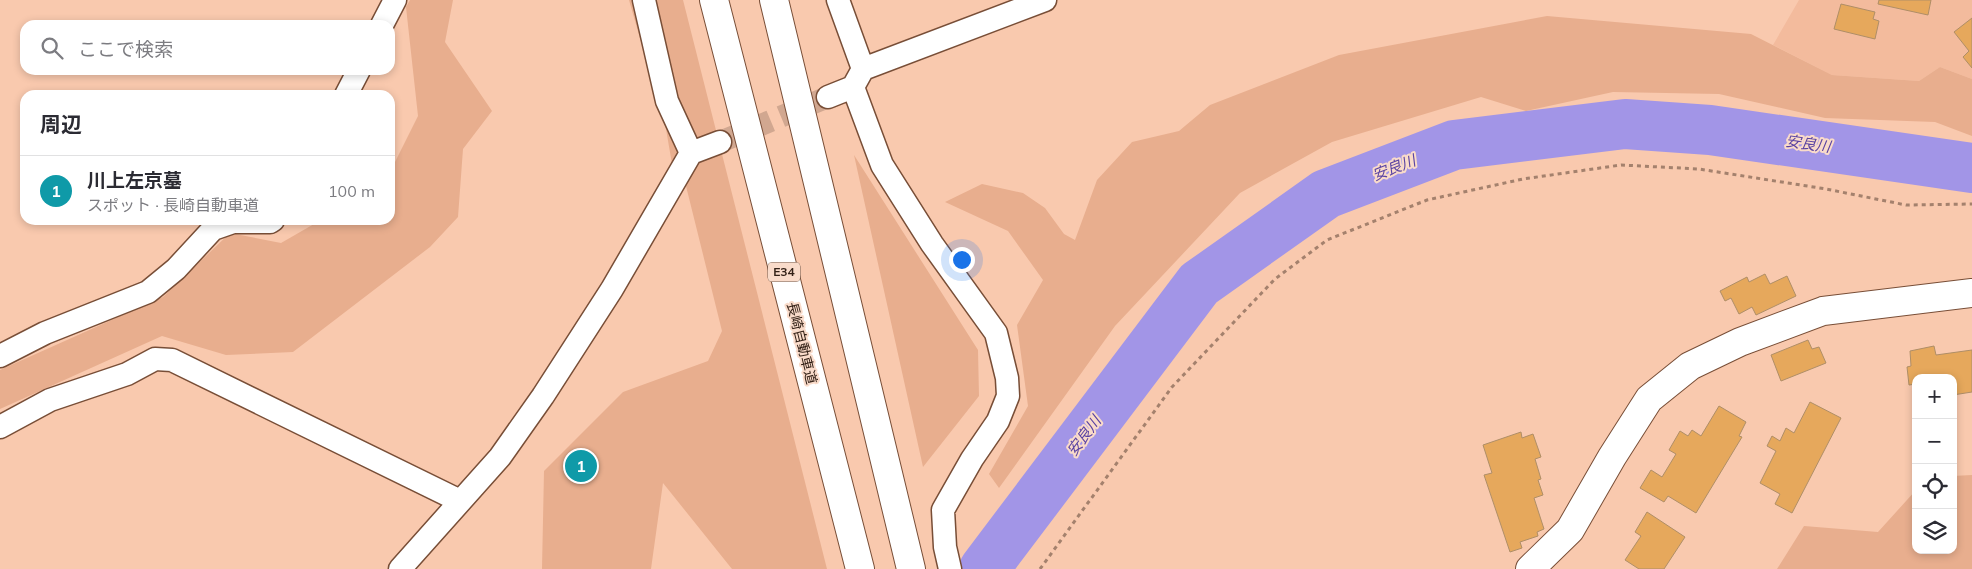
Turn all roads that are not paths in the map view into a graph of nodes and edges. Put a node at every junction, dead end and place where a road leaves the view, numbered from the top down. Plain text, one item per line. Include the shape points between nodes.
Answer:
1 (395, 0) edge
2 (644, 0) edge
3 (714, 0) edge
4 (774, 0) edge
5 (838, 0) edge
6 (1046, 0) edge
7 (385, 20) edge
8 (356, 75) edge
9 (858, 78) junction
10 (349, 90) edge
11 (828, 97) tunnel mouth
12 (720, 142) tunnel mouth
13 (691, 153) junction
14 (223, 225) edge
15 (1972, 292) edge
16 (0, 356) edge
17 (0, 427) edge
18 (460, 502) junction
19 (857, 556) edge
20 (400, 569) edge
21 (911, 569) edge
22 (950, 569) edge
23 (1530, 569) edge

1 - 7 street
2 - 13 street via 666,101
3 - 19 main road, 長崎自動車道 / E34
4 - 21 main road
5 - 9 street
6 - 9 street
8 - 10 street
9 - 11 street
9 - 22 street via 882,165 932,244 996,332 1007,378 1008,396 998,421 943,510
12 - 13 street
13 - 18 street via 612,289 543,396 500,457
14 - 16 street via 213,228 176,269 148,292 45,333
15 - 23 main road via 1823,311 1740,342 1690,366 1649,399 1570,530
17 - 18 street via 50,400 127,374 155,359 172,360
18 - 20 street

